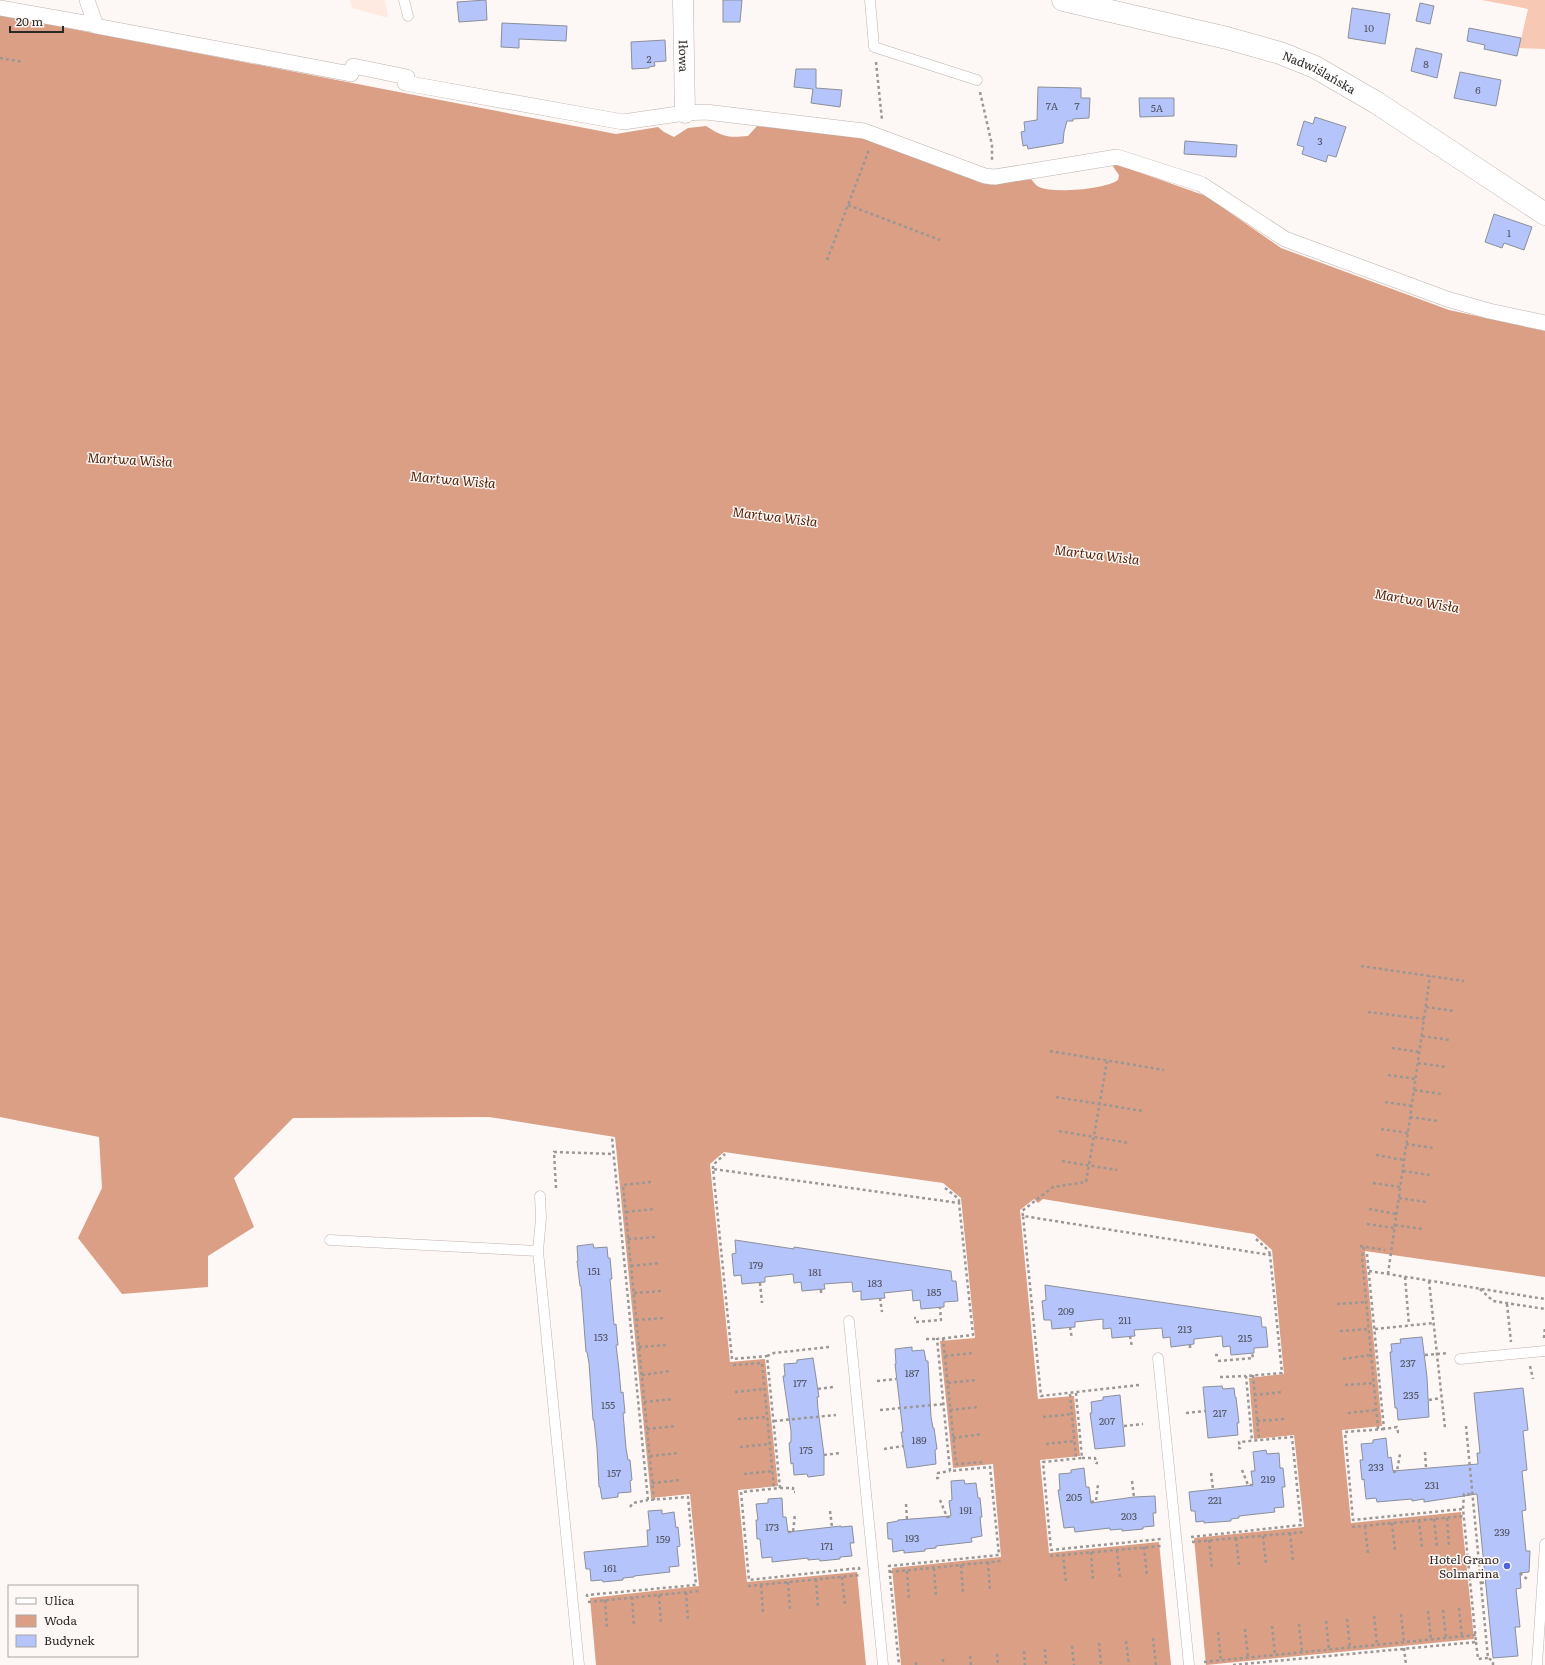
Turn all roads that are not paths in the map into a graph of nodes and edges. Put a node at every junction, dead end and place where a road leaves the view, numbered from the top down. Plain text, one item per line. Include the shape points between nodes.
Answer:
1 (87, 0) edge
2 (404, 0) edge
3 (682, 0) edge
4 (870, 0) edge
5 (1063, 0) edge
6 (0, 8) edge
7 (408, 16) dead end
8 (90, 24) dead end
9 (977, 80) road end
10 (685, 113) junction
11 (1545, 214) edge
12 (1545, 323) edge
13 (540, 1196) dead end
14 (330, 1240) dead end
15 (538, 1251) junction
16 (849, 1321) dead end
17 (1544, 1347) edge
18 (1158, 1358) dead end
19 (1460, 1359) dead end
20 (1545, 1544) edge
21 (579, 1665) edge
22 (883, 1665) edge
23 (1189, 1665) edge
24 (1537, 1665) edge

1 - 10 street via 96,26 351,74 353,66 406,77 405,83 623,122
2 - 7 lane
3 - 10 street, Iłowa
4 - 9 lane via 874,47
5 - 11 street, Nadwiślańska via 1227,38 1280,53 1315,67 1378,103
6 - 8 street
10 - 12 street via 706,112 864,131 985,176 1117,157 1201,184 1285,239 1447,299
13 - 15 lane
14 - 15 lane
15 - 21 lane
16 - 22 lane
17 - 19 lane
18 - 23 lane
20 - 24 lane

